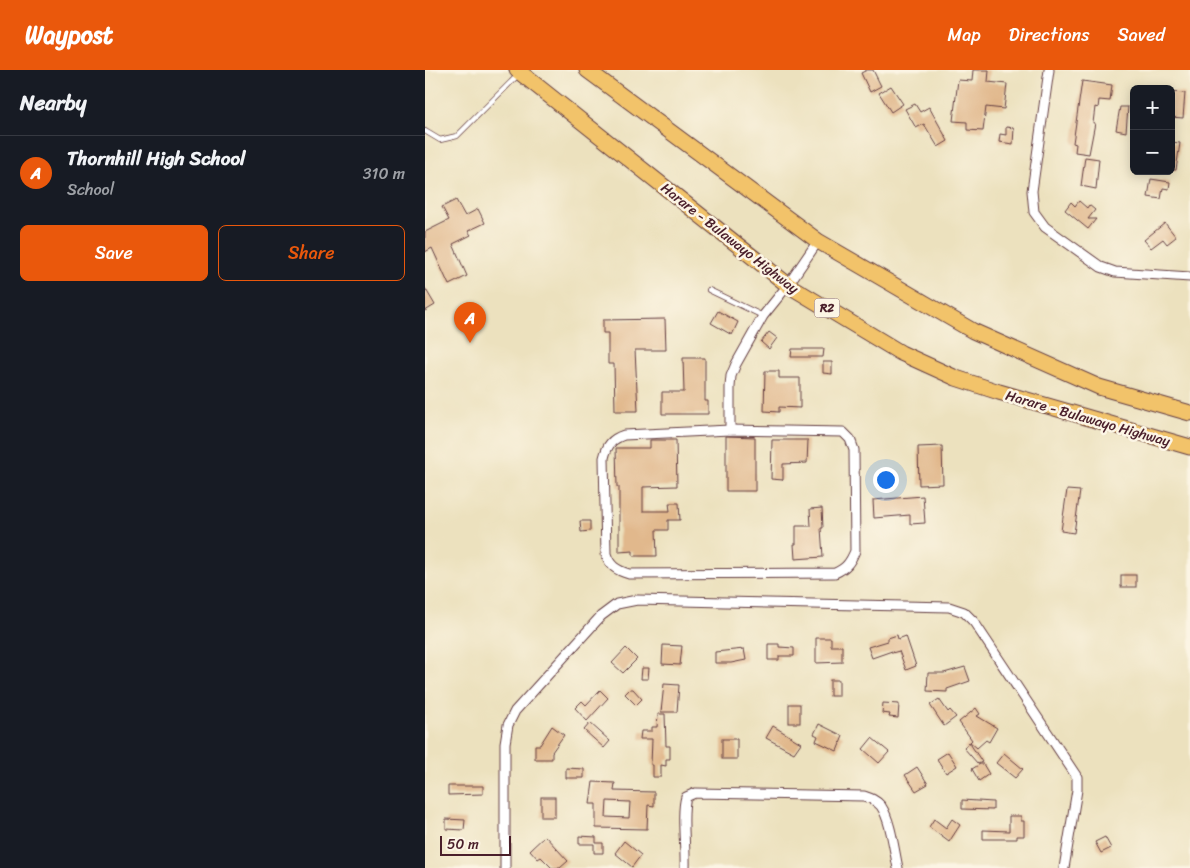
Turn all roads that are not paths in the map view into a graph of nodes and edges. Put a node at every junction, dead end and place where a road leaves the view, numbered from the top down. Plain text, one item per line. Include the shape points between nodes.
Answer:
1 (587, 70) edge
2 (1049, 70) edge
3 (520, 71) edge
4 (425, 132) edge
5 (818, 241) junction
6 (1190, 277) edge
7 (788, 285) junction
8 (709, 290) dead end
9 (763, 316) junction
10 (1190, 413) edge
11 (730, 430) junction
12 (1190, 446) edge
13 (505, 868) edge
14 (685, 868) edge
15 (897, 868) edge
16 (1064, 868) edge

1 - 5 highway
2 - 6 street via 1032,191 1034,212 1045,227 1101,268 1115,272
3 - 4 lane via 457,136 440,140
3 - 7 highway, Harare - Bulawayo Highway / R2
5 - 7 street
5 - 10 highway via 973,331 1099,388
7 - 9 street
7 - 12 highway, Harare - Bulawayo Highway / R2 via 901,354 956,378
8 - 9 lane
9 - 11 street via 731,376
11 - 11 street via 624,434 614,438 604,458 606,554 617,570 629,574 835,573 850,563 855,551 854,450 850,439 843,432
13 - 16 street via 507,725 515,711 601,616 617,604 637,600 949,606 964,612 974,622 1077,777
14 - 15 street via 683,805 687,796 695,793 864,796 873,799 881,806 889,826

